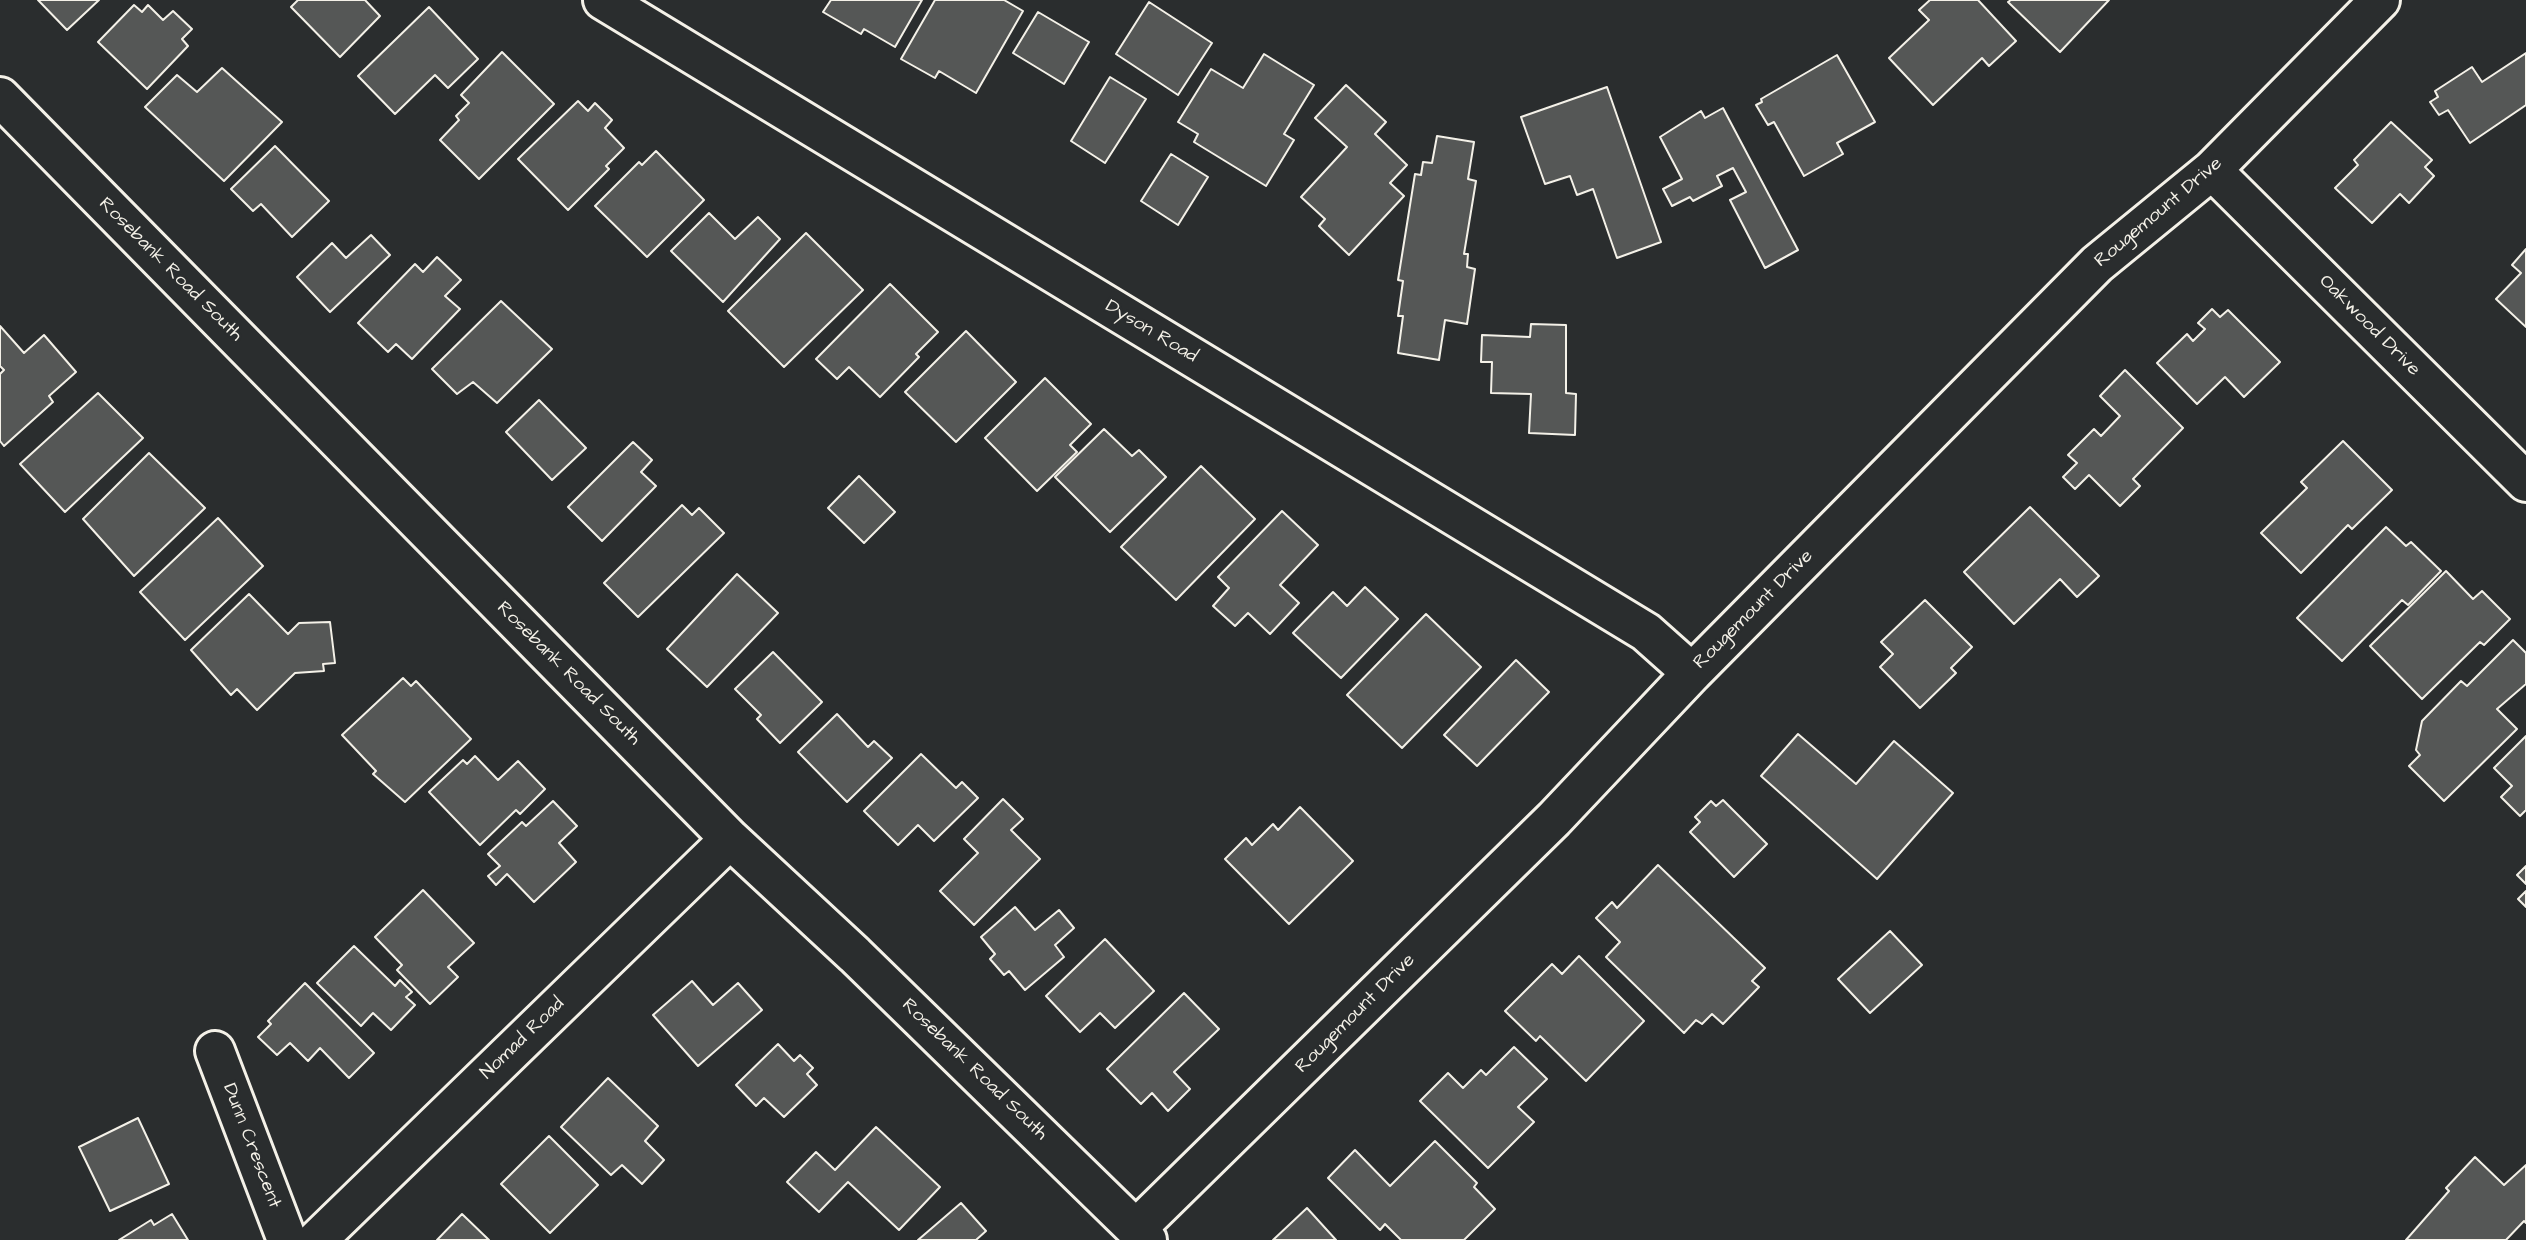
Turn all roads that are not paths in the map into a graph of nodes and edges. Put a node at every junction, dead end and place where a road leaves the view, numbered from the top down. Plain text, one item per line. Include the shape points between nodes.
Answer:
1 (603, 0) edge
2 (2381, 0) edge
3 (0, 97) edge
4 (2212, 170) junction
5 (2526, 482) edge
6 (1692, 673) junction
7 (730, 839) junction
8 (215, 1051) dead end
9 (1142, 1235) edge
10 (286, 1240) edge
11 (317, 1240) edge

1 - 6 street, Dyson Road via 1625,618
2 - 4 street, Rougemount Drive
3 - 7 street, Rosebank Road South
4 - 5 street, Oakwood Drive
4 - 6 street, Rougemount Drive via 2098,264
6 - 9 street, Rougemount Drive
7 - 9 street, Rosebank Road South
7 - 11 street, Nomad Road
8 - 10 street, Dunn Crescent

